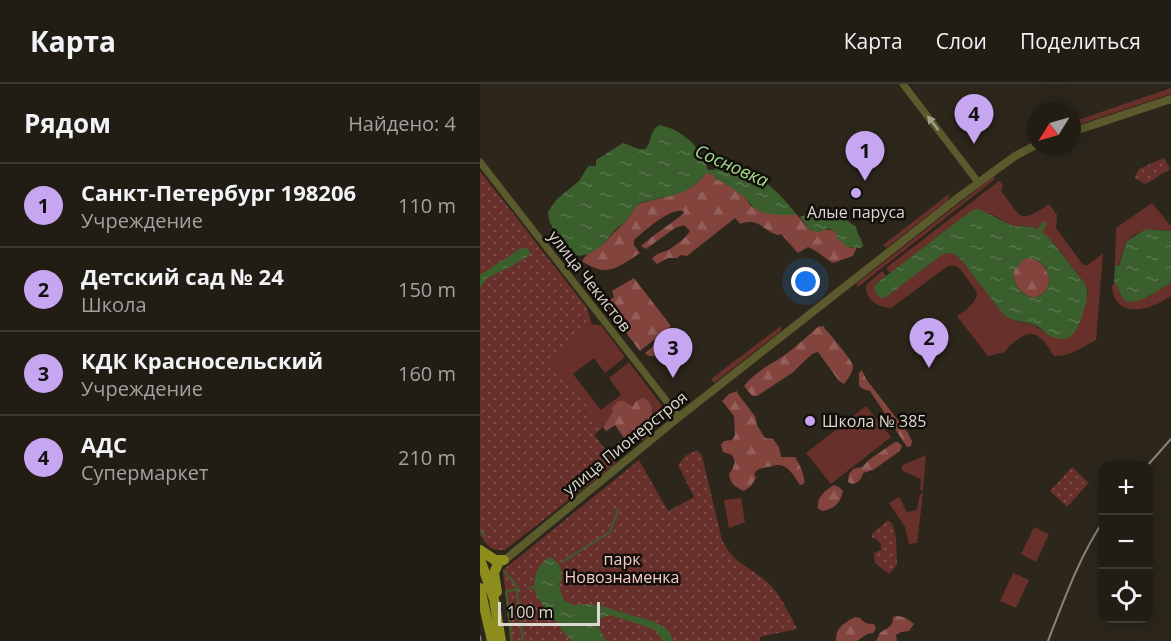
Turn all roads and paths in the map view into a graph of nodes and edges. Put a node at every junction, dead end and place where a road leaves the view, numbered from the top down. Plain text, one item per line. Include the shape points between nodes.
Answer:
1 (903, 84) edge
2 (1171, 99) edge
3 (1081, 129) edge
4 (1027, 150) edge
5 (480, 162) edge
6 (978, 182) junction
7 (679, 417) junction
8 (480, 550) edge
9 (480, 559) edge
10 (490, 569) edge
11 (481, 592) edge
12 (492, 641) edge
13 (501, 641) edge

6 -> 1 street
2 - 3 street
4 - 6 street, улица Пионерстроя
5 - 7 street, улица Чекистов
6 - 7 street, улица Пионерстроя
7 - 10 street, улица Пионерстроя
8 - 10 main road via 495,560
9 - 10 main road
10 - 11 main road
10 - 13 main road
11 - 12 main road

